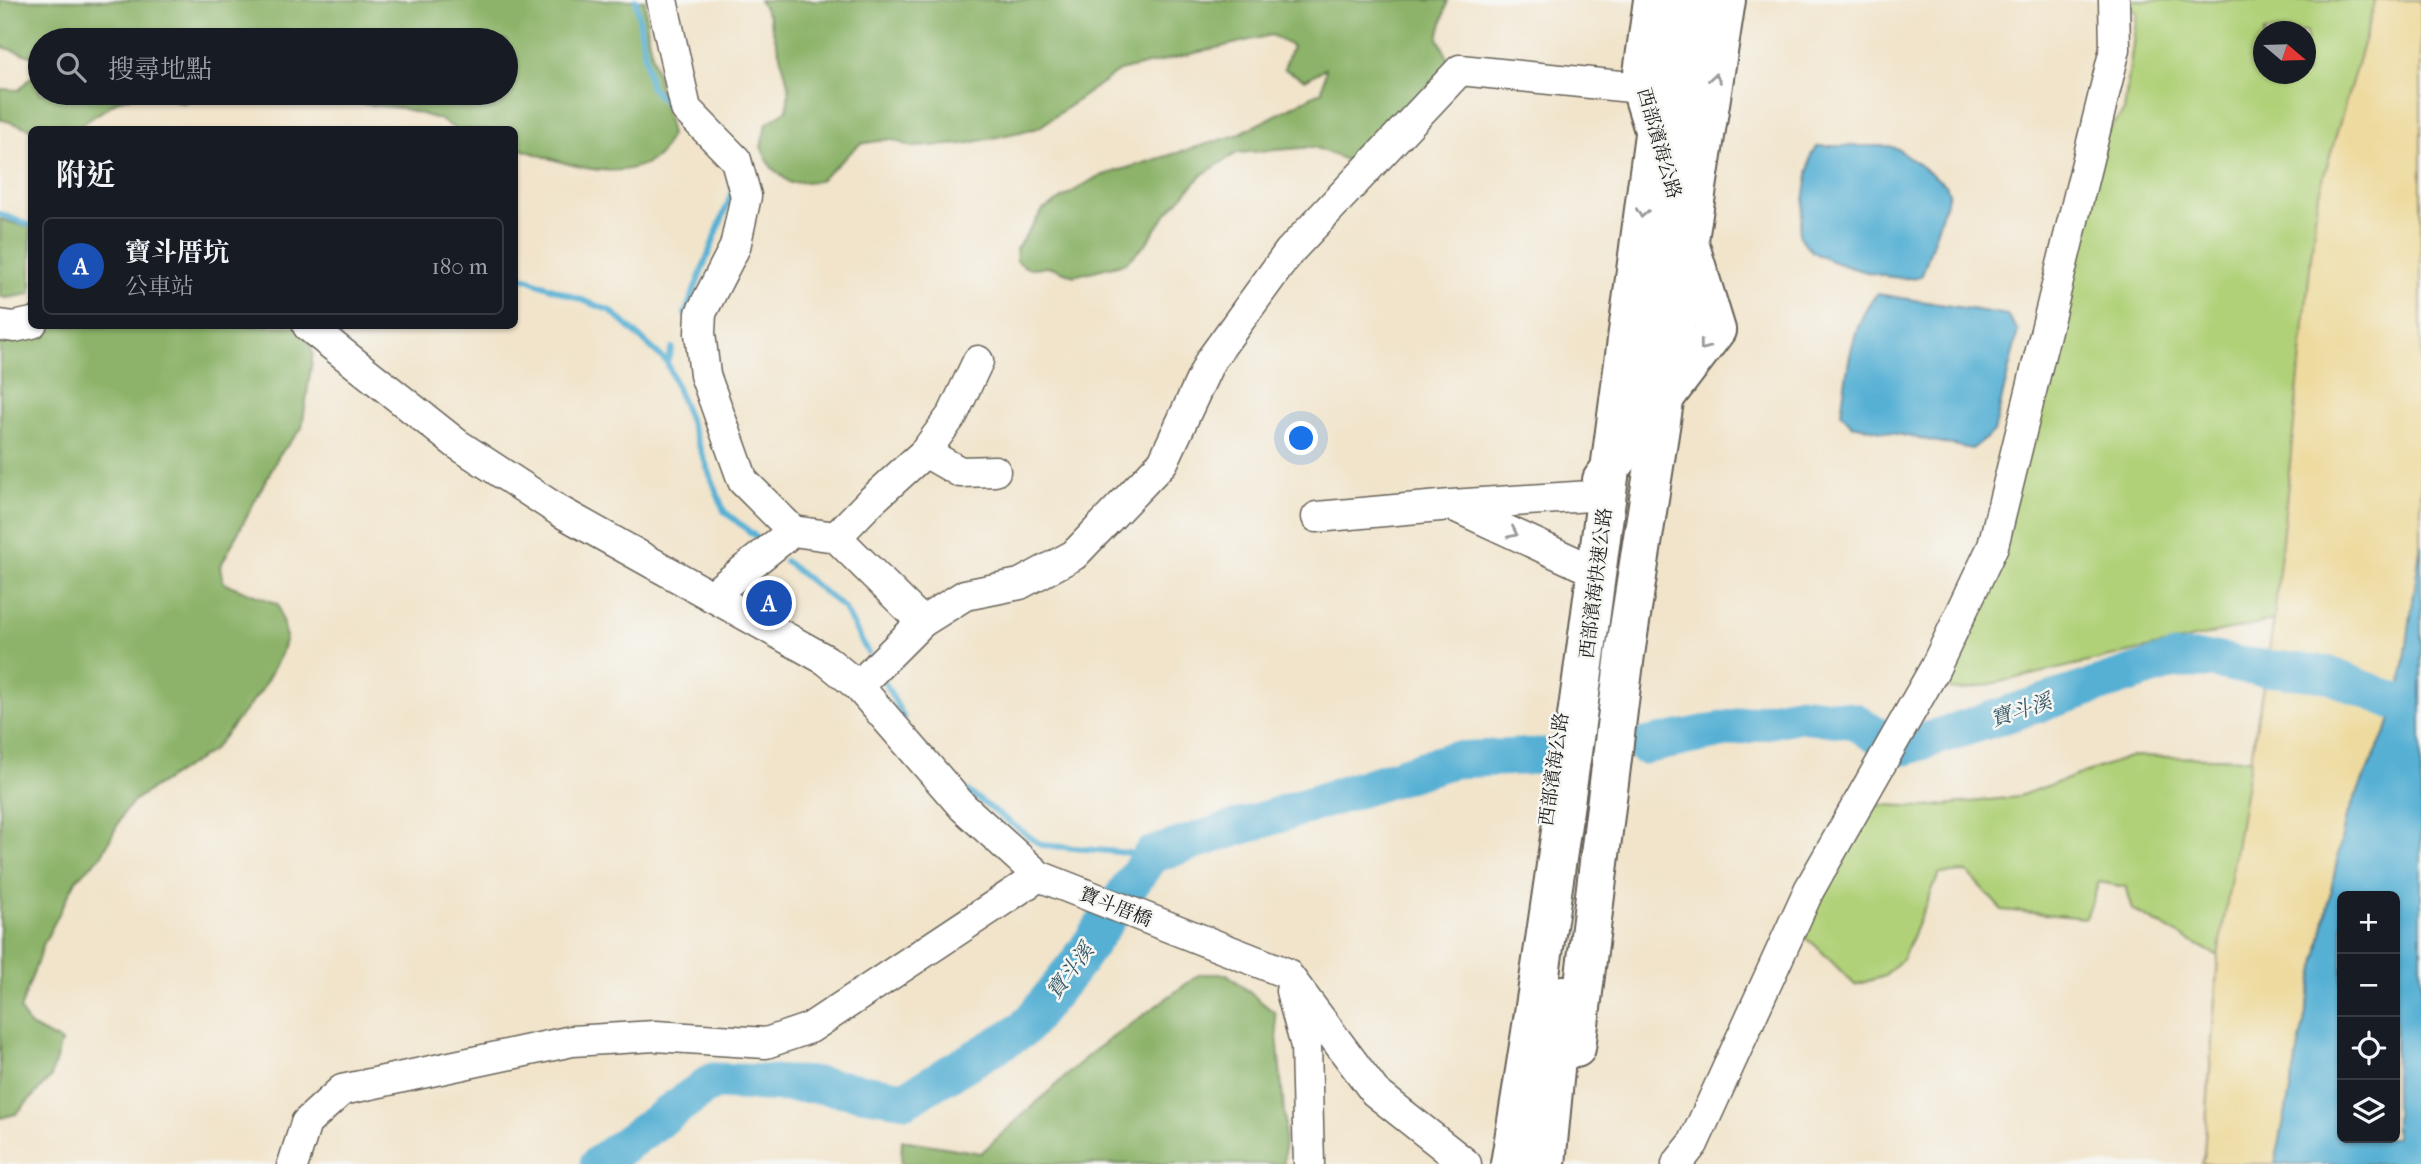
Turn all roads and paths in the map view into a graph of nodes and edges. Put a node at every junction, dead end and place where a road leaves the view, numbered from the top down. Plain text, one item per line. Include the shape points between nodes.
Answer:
1 (663, 0) edge
2 (1653, 0) edge
3 (1672, 0) edge
4 (1701, 0) edge
5 (1726, 0) edge
6 (2114, 0) edge
7 (1641, 88) junction
8 (28, 324) edge
9 (0, 325) edge
10 (312, 329) edge
11 (978, 361) dead end
12 (925, 452) junction
13 (995, 471) dead end
14 (1590, 496) junction
15 (1451, 505) junction
16 (1317, 517) dead end
17 (793, 531) junction
18 (836, 537) junction
19 (1581, 565) junction
20 (711, 596) junction
21 (922, 622) junction
22 (1597, 651) junction
23 (859, 686) junction
24 (1042, 877) junction
25 (1286, 973) junction
26 (1549, 1005) junction
27 (293, 1164) edge
28 (1309, 1164) edge
29 (1466, 1164) edge
30 (1491, 1164) edge
31 (1510, 1164) edge
32 (1546, 1164) edge
33 (1565, 1164) edge
34 (1677, 1164) edge

1 - 17 street via 686,109 736,160 746,196 735,247 701,313 705,375 743,481
2 - 7 main road, 西部濱海公路
3 -> 22 main road, 西部濱海快速公路 via 1633,285
4 - 22 main road, 西部濱海快速公路
33 -> 5 main road, 西部濱海公路 via 1579,1013 1625,654
6 - 34 street via 2115,49 1993,546 1934,670 1809,890 1693,1144
7 -> 14 main road, 西部濱海公路 via 1716,330
7 - 21 street via 1460,70 1289,252 1210,361 1163,462 1074,555 1020,584 965,595
8 - 9 street
10 - 20 street via 457,444 561,512
11 - 12 street via 953,414
12 - 13 street via 960,472
12 - 18 street
14 - 15 street
14 - 19 main road, 西部濱海公路
15 - 16 street
15 -> 19 street
17 - 18 street
17 - 20 street
18 - 21 street
19 - 30 main road, 西部濱海公路
20 - 23 street via 826,660
21 - 23 street
22 - 26 main road, 西部濱海快速公路
23 - 24 street via 963,807
24 - 25 street, 寶斗厝橋
24 - 27 street via 810,1028 766,1043 655,1037 572,1041 342,1090 306,1123
25 - 28 street via 1306,1046
25 - 29 street via 1375,1092
26 - 31 main road, 西部濱海快速公路
26 - 32 main road, 西部濱海快速公路

